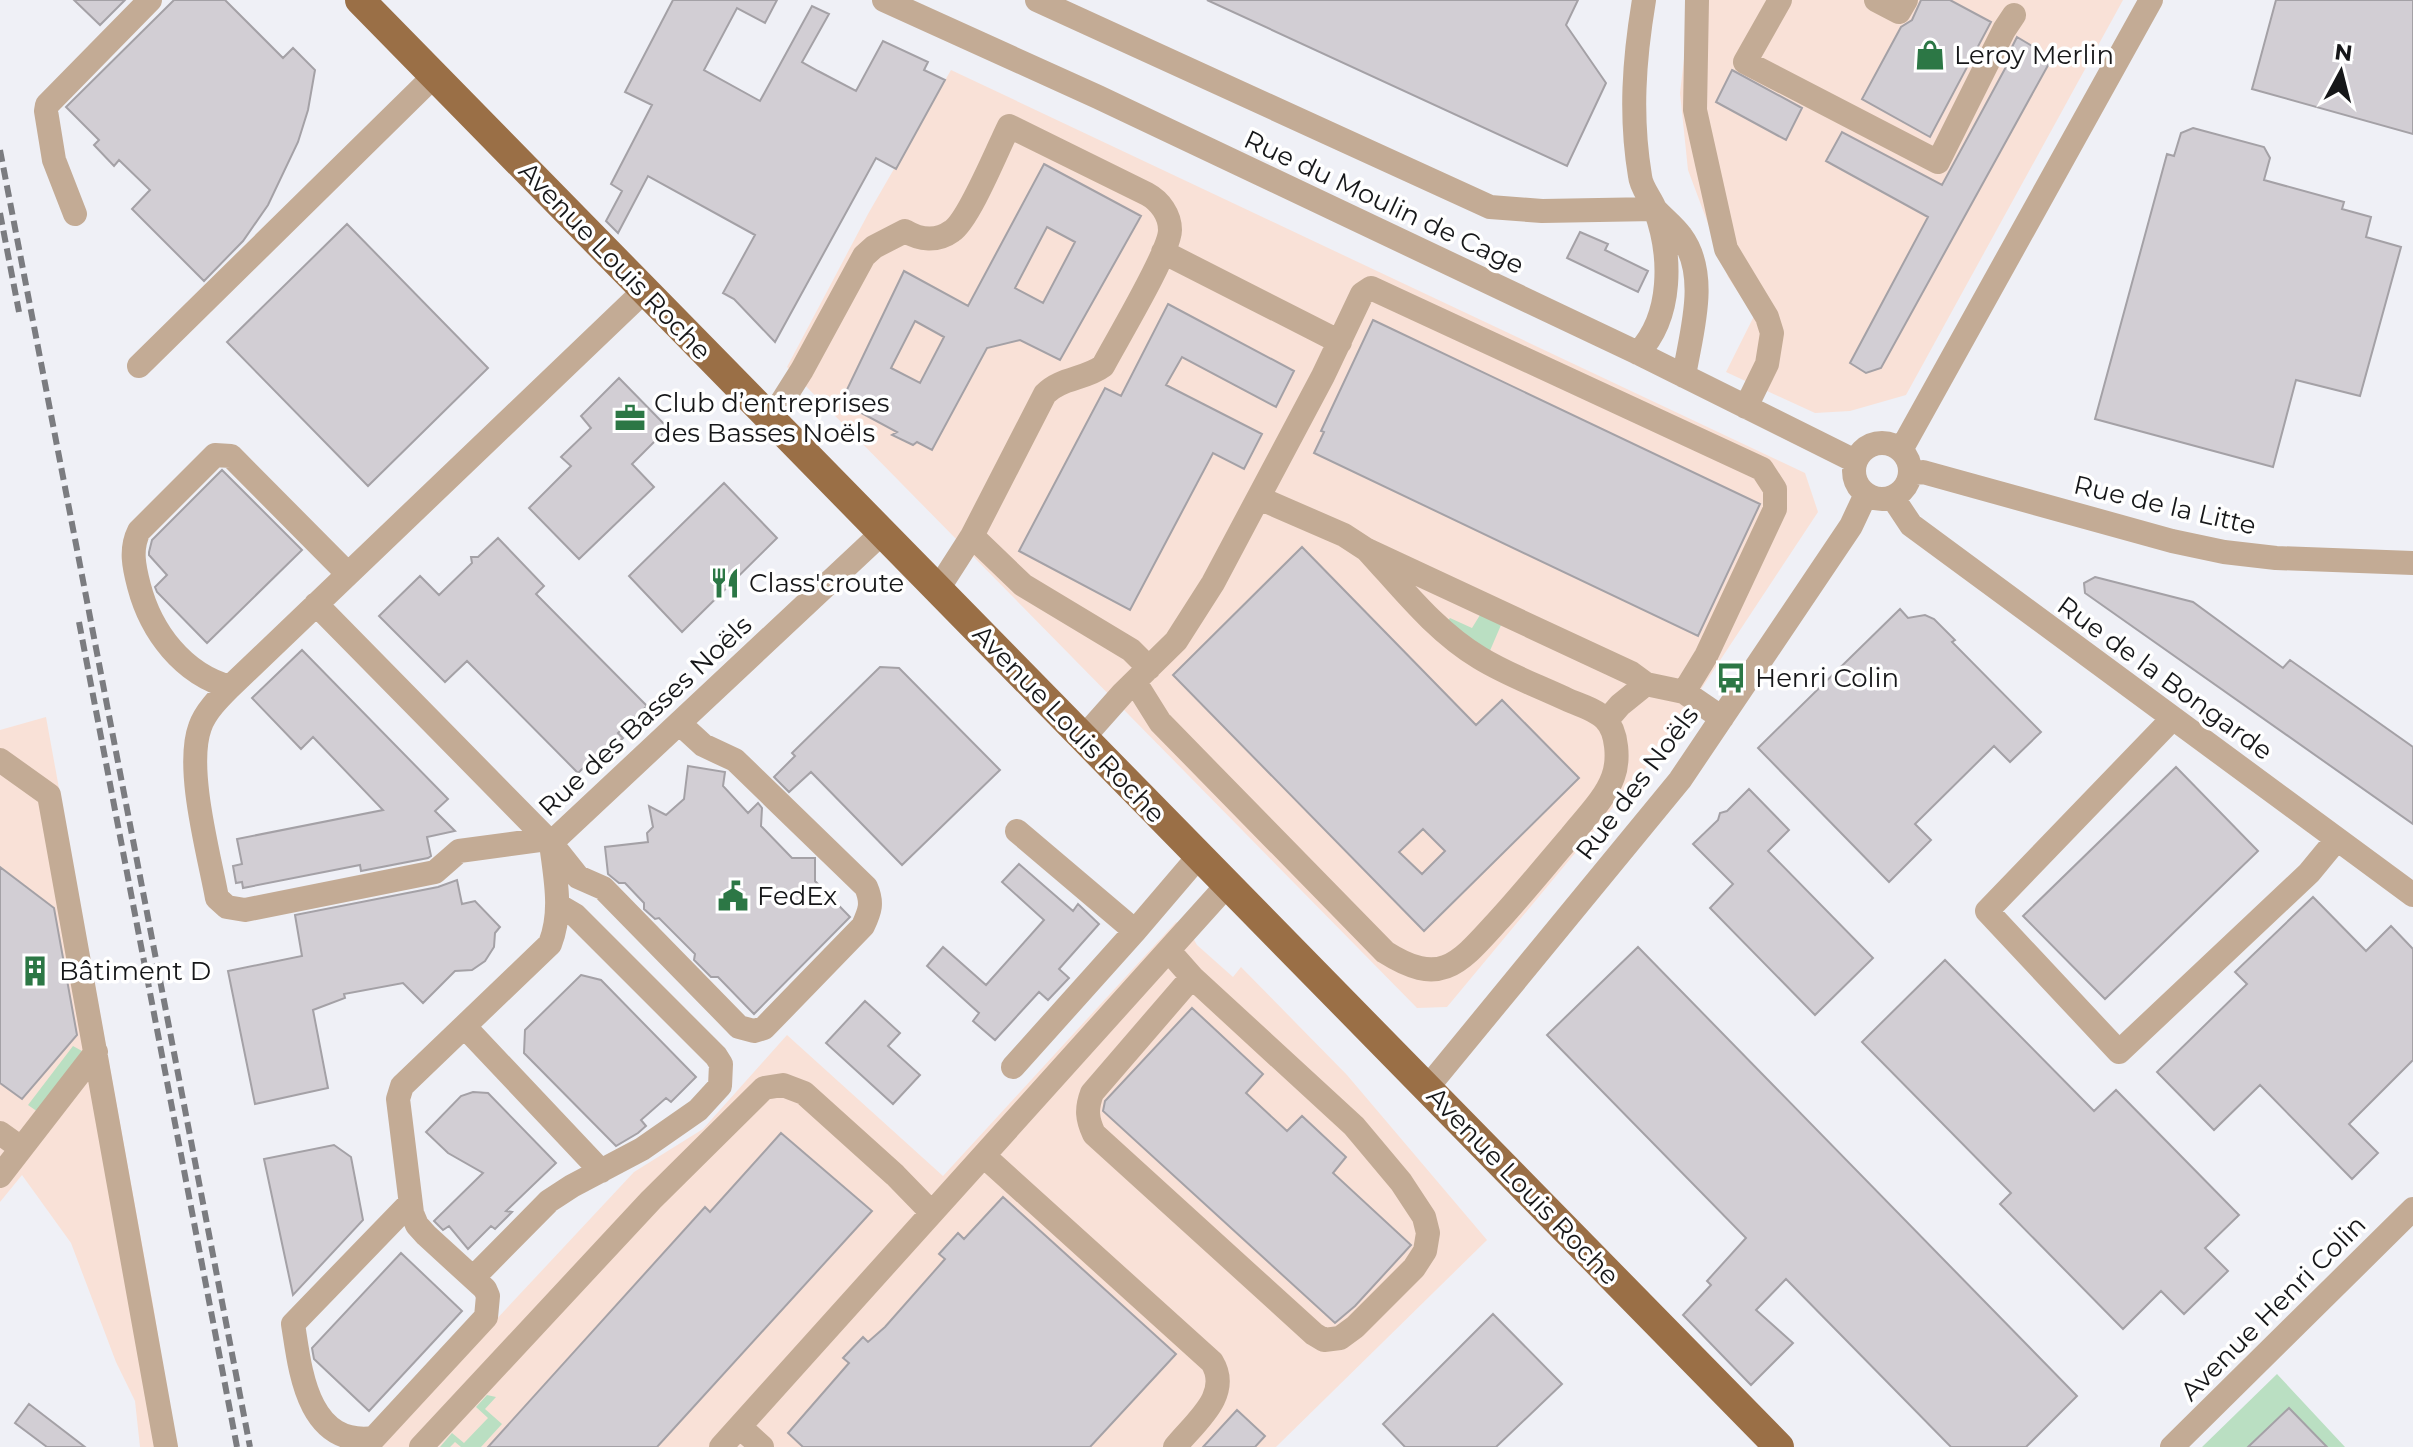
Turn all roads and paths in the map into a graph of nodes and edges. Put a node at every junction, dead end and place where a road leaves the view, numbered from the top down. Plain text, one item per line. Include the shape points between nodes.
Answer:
1 (150, 0) edge
2 (360, 0) edge
3 (884, 0) edge
4 (1037, 0) edge
5 (1644, 0) edge
6 (1697, 0) edge
7 (1780, 0) edge
8 (1876, 0) edge
9 (1906, 0) edge
10 (2151, 0) edge
11 (2014, 15) dead end
12 (434, 76) junction
13 (1655, 209) junction
14 (75, 214) dead end
15 (1163, 252) junction
16 (644, 291) junction
17 (1340, 342) junction
18 (1638, 353) junction
19 (139, 366) dead end
20 (1684, 376) junction
21 (1746, 407) junction
22 (771, 419) junction
23 (1901, 450) junction
24 (1855, 461) junction
25 (1910, 474) junction
26 (1866, 494) junction
27 (1259, 498) junction
28 (1893, 498) junction
29 (882, 533) junction
30 (972, 536) junction
31 (1367, 550) junction
32 (2413, 563) edge
33 (348, 574) junction
34 (938, 589) junction
35 (316, 604) junction
36 (1142, 675) junction
37 (1646, 684) junction
38 (226, 691) junction
39 (1684, 692) junction
40 (1722, 718) junction
41 (2173, 718) junction
42 (1607, 720) junction
43 (679, 723) junction
44 (1083, 738) junction
45 (0, 760) edge
46 (1017, 831) dead end
47 (2337, 839) junction
48 (549, 841) junction
49 (1199, 856) junction
50 (1228, 884) junction
51 (2413, 895) edge
52 (558, 905) junction
53 (1135, 931) junction
54 (1169, 951) junction
55 (1192, 977) junction
56 (465, 1027) junction
57 (96, 1052) junction
58 (1013, 1067) dead end
59 (1427, 1088) junction
60 (0, 1133) edge
61 (21, 1148) junction
62 (984, 1156) junction
63 (601, 1171) junction
64 (0, 1176) edge
65 (410, 1203) junction
66 (2413, 1209) edge
67 (931, 1212) junction
68 (473, 1278) junction
69 (740, 1427) junction
70 (166, 1447) edge
71 (421, 1447) edge
72 (721, 1447) edge
73 (762, 1447) edge
74 (1175, 1447) edge
75 (1779, 1447) edge
76 (2172, 1447) edge

1 - 14 street via 47,105 54,160
2 - 12 main road, Avenue Louis Roche
3 - 18 street, Rue du Moulin de Cage
4 - 13 street via 1490,207
5 - 13 street via 1634,58 1633,112 1640,181
6 - 21 street via 1695,110 1726,249 1772,333 1767,364
7 - 11 street via 1745,62 1938,162
8 - 9 street via 1899,12
10 - 23 street
12 - 16 main road, Avenue Louis Roche
12 - 19 street
13 - 18 street via 1668,269 1660,319
13 - 20 street via 1682,237 1697,282
15 - 17 street
15 - 22 street via 1170,228 1155,198 1009,126 960,225 932,239 905,231 864,256
15 - 30 street via 1103,366 1045,394
16 - 22 main road, Avenue Louis Roche
16 - 33 street
17 - 27 street
17 - 39 street via 1362,294 1378,289 1762,469 1775,489 1775,509
18 - 20 street, Rue du Moulin de Cage
20 - 21 street, Rue du Moulin de Cage
21 - 24 street, Rue du Moulin de Cage
22 - 29 main road, Avenue Louis Roche
23 - 24 street via 1875,444
23 - 25 street
24 - 26 street via 1855,480
25 - 28 street via 1905,488
25 - 32 street, Rue de la Litte via 1923,472 2224,552
26 - 28 street
26 - 40 street, Rue des Noëls via 1851,526
27 - 31 street
27 - 36 street via 1176,641
28 - 41 street, Rue de la Bongarde via 1911,525
29 - 34 main road, Avenue Louis Roche
29 - 43 street, Rue des Basses Noëls
30 - 34 street
30 - 36 street via 1023,585 1131,650
31 - 37 street
31 - 42 street via 1450,639
33 - 35 street
33 - 38 street via 231,456 215,455 139,531 133,544 146,612 172,651
34 - 44 main road, Avenue Louis Roche
35 - 38 street
35 - 48 street, Rue des Basses Noëls
36 - 42 street via 1160,722 1385,952 1421,968 1462,960 1600,800 1617,764
36 - 44 street
37 - 39 street
37 - 42 street
38 - 48 street via 200,727 195,780 217,898 227,907 245,910 435,872 459,851
39 - 40 street
40 - 59 street, Rue des Noëls via 1666,799
41 - 47 street, Rue de la Bongarde
41 - 47 street via 1987,911 2119,1052 2309,873
43 - 48 street, Rue des Basses Noëls
43 - 48 street via 703,745 735,760 866,887 871,898 863,926 764,1028 739,1027 603,888 578,877
44 - 49 main road, Avenue Louis Roche
45 - 57 street via 49,795
46 - 53 street
47 - 51 street, Rue de la Bongarde
48 - 52 street
49 - 50 main road, Avenue Louis Roche
49 - 53 street
50 - 54 street
50 - 59 main road, Avenue Louis Roche
52 - 56 street via 550,944
52 - 63 street via 575,915 721,1064 720,1086 698,1110
53 - 58 street
54 - 55 street
54 - 62 street
55 - 55 street via 1354,1126 1424,1217 1425,1251 1414,1268 1340,1338 1324,1340 1314,1334 1094,1134 1088,1120 1092,1093
56 - 63 street
56 - 65 street via 402,1086 398,1099
57 - 61 street
57 - 70 street
59 - 75 main road, Avenue Louis Roche
60 - 61 street
61 - 64 street
62 - 67 street
62 - 74 street via 1212,1362 1219,1391
63 - 68 street via 549,1201
65 - 68 street via 417,1225
65 - 68 street via 293,1324 307,1403 331,1435 346,1443 374,1438 486,1317 488,1296
66 - 76 street, Avenue Henri Colin
67 - 69 street
67 - 71 street via 804,1093 783,1085 764,1088 651,1200
69 - 72 street
69 - 73 street

